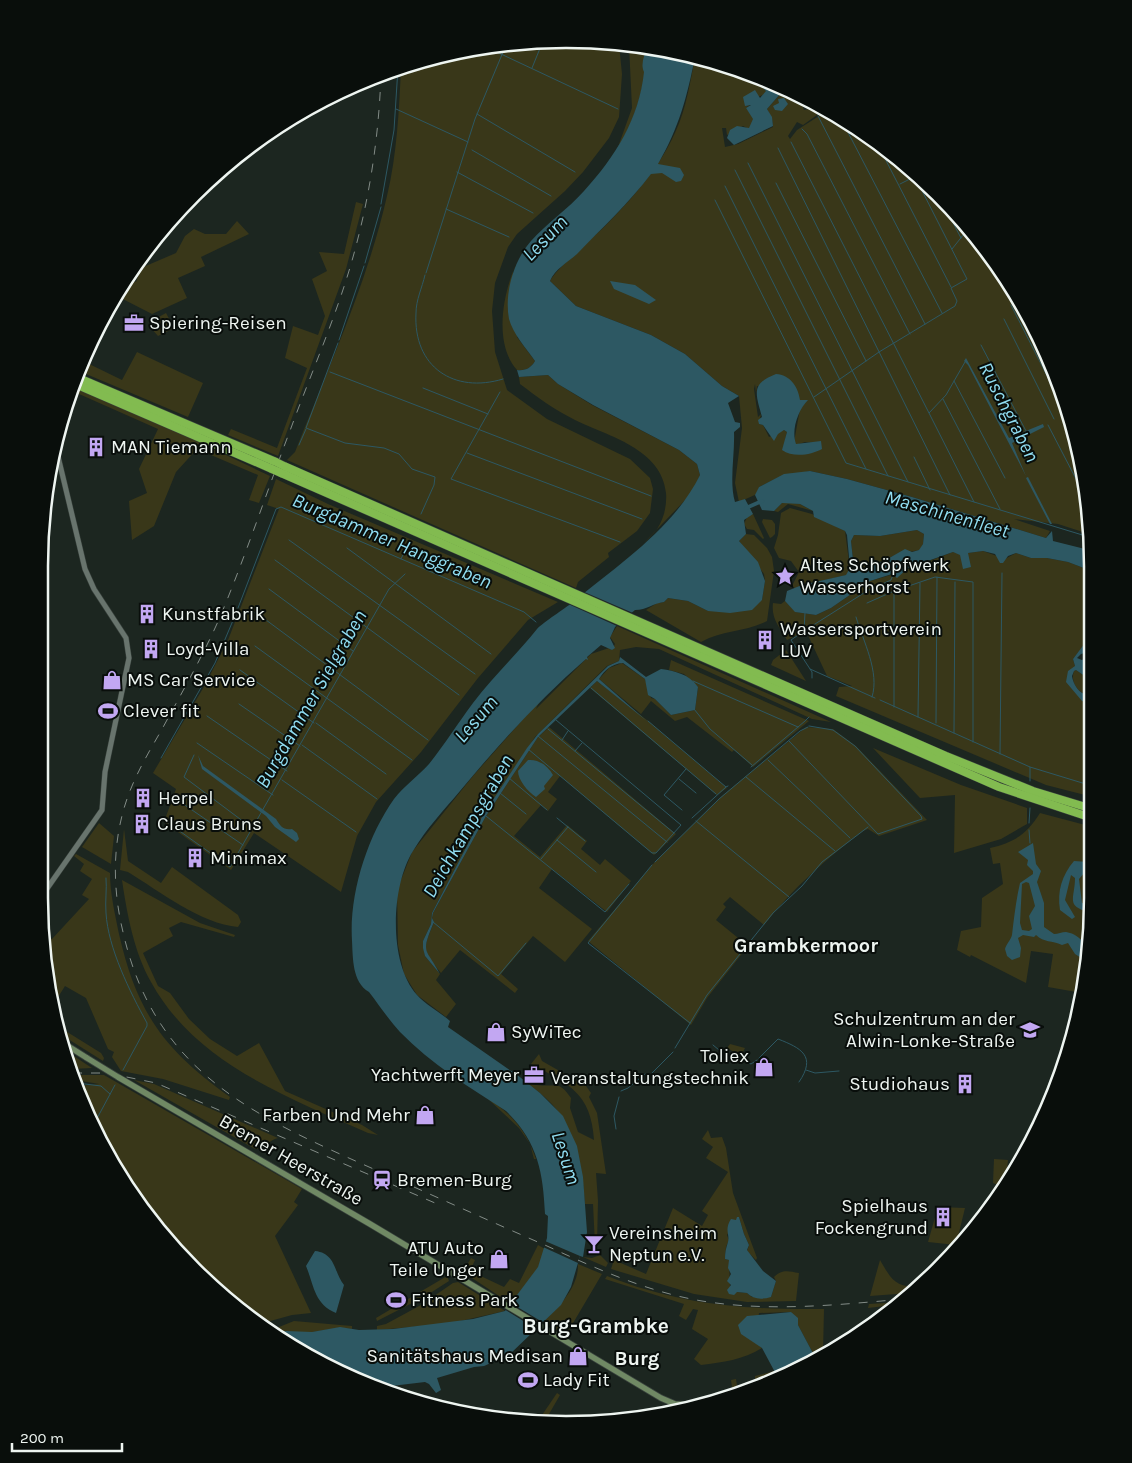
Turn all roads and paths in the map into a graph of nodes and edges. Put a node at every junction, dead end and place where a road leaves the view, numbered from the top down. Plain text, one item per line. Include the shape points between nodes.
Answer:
1 (82, 380) edge
2 (80, 386) edge
3 (221, 443) junction
4 (59, 459) edge
5 (283, 469) junction
6 (1084, 806) edge
7 (1084, 815) edge
8 (48, 887) edge
9 (70, 1047) edge
10 (675, 1404) edge

1 - 3 highway
2 - 3 highway
3 - 5 highway, bridge
4 - 8 street via 85,569 94,590 126,638 129,658 106,772 102,810
5 - 6 highway via 1002,780
5 - 7 highway via 566,598 999,787
9 - 10 main road, Bremer Heerstraße, bridge

